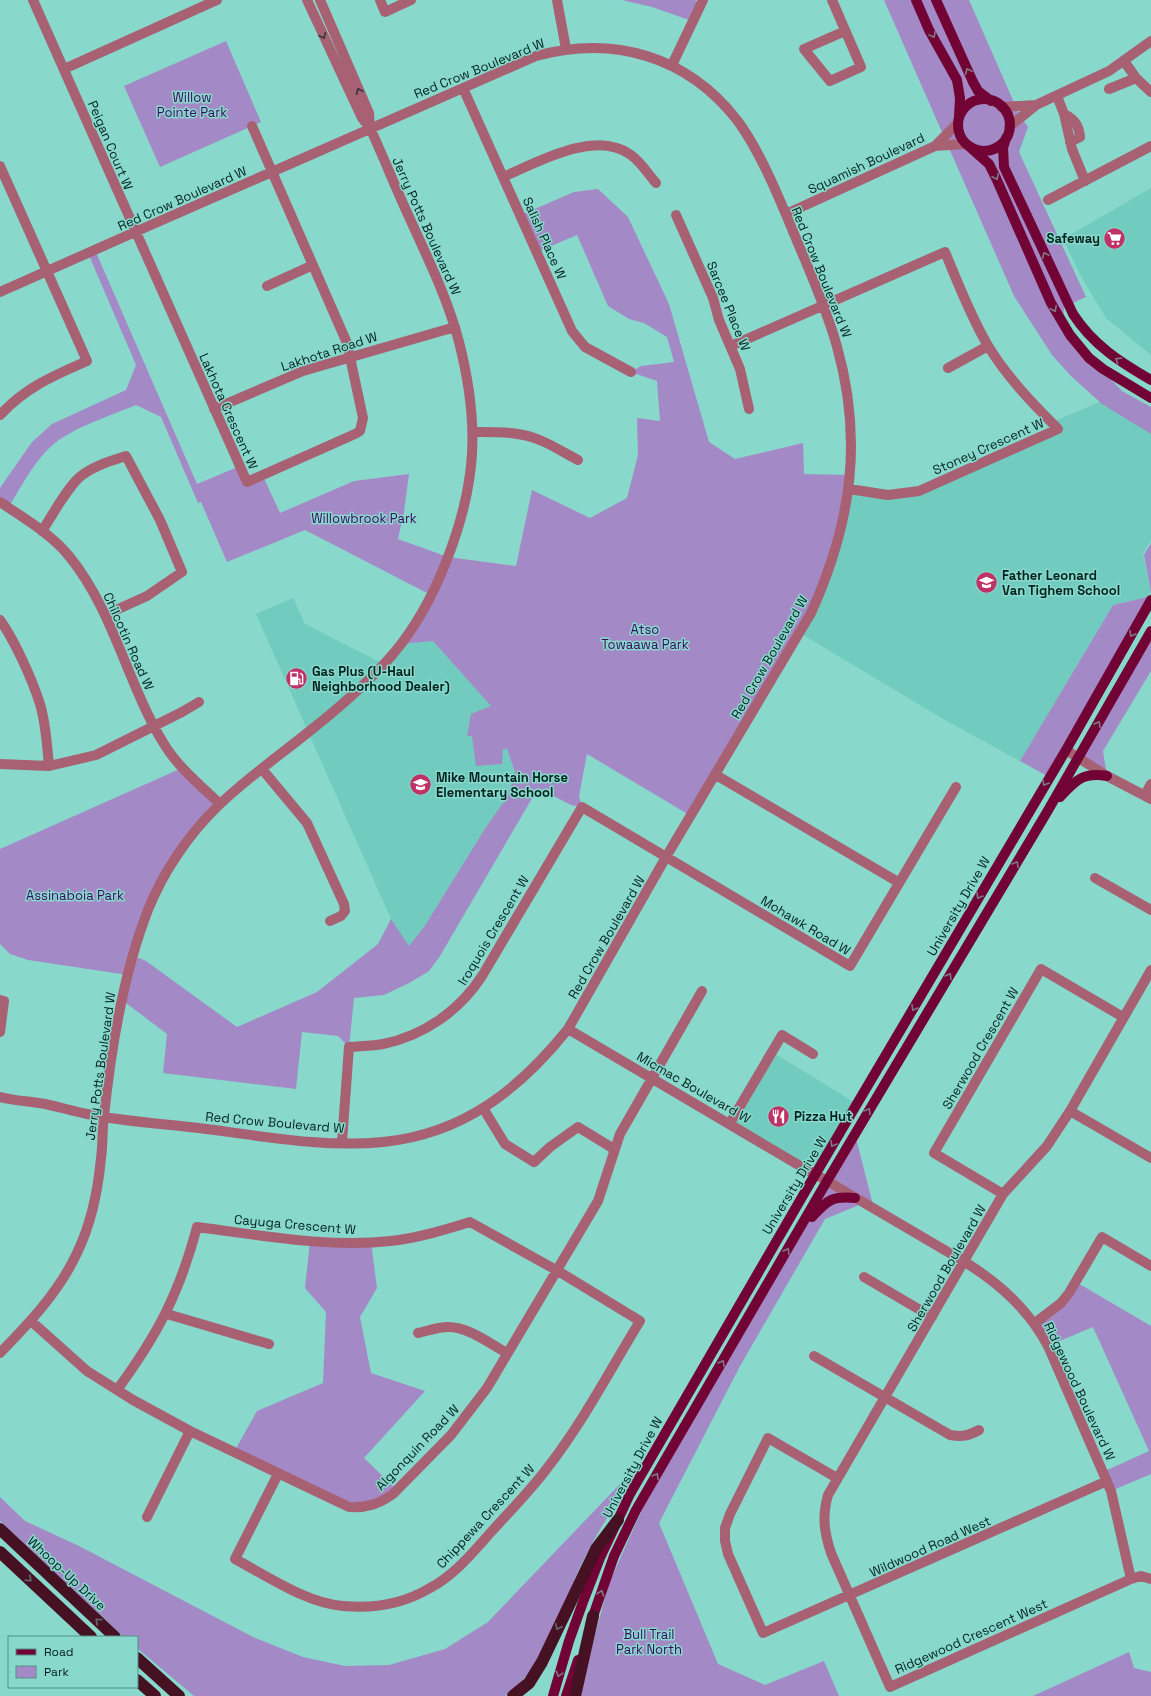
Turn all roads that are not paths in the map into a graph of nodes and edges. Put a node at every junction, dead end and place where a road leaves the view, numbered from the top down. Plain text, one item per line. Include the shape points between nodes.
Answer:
1 (33, 0) edge
2 (217, 0) edge
3 (307, 0) edge
4 (320, 0) edge
5 (380, 0) edge
6 (411, 0) edge
7 (557, 0) edge
8 (703, 0) edge
9 (832, 0) edge
10 (916, 0) edge
11 (936, 0) edge
12 (845, 31) junction
13 (1151, 41) edge
14 (566, 49) junction
15 (1124, 61) junction
16 (672, 64) junction
17 (64, 69) junction
18 (1136, 78) junction
19 (463, 88) junction
20 (1109, 89) dead end
21 (1151, 92) edge
22 (1057, 96) junction
23 (991, 101) junction
24 (1036, 105) junction
25 (1001, 106) junction
26 (959, 121) junction
27 (252, 126) dead end
28 (1009, 127) junction
29 (370, 128) junction
30 (1006, 138) junction
31 (935, 146) junction
32 (969, 146) junction
33 (1151, 146) edge
34 (0, 166) edge
35 (273, 172) junction
36 (503, 177) junction
37 (1085, 181) junction
38 (656, 183) dead end
39 (4, 185) edge
40 (1048, 200) dead end
41 (786, 214) junction
42 (676, 215) dead end
43 (134, 232) junction
44 (313, 265) junction
45 (47, 272) junction
46 (267, 286) dead end
47 (0, 292) edge
48 (824, 306) junction
49 (455, 327) junction
50 (731, 346) junction
51 (988, 346) junction
52 (350, 357) junction
53 (948, 368) dead end
54 (631, 372) dead end
55 (1151, 380) edge
56 (1151, 398) edge
57 (214, 409) junction
58 (750, 409) dead end
59 (0, 415) edge
60 (473, 432) junction
61 (578, 460) dead end
62 (849, 489) junction
63 (0, 502) edge
64 (42, 531) junction
65 (1151, 600) edge
66 (104, 615) junction
67 (0, 620) edge
68 (1151, 631) edge
69 (199, 702) dead end
70 (154, 726) junction
71 (1066, 750) junction
72 (1078, 758) junction
73 (0, 764) edge
74 (49, 766) junction
75 (262, 768) junction
76 (716, 775) junction
77 (1107, 776) junction
78 (1151, 784) edge
79 (956, 787) dead end
80 (1148, 797) edge
81 (220, 804) junction
82 (1047, 812) junction
83 (666, 857) junction
84 (1095, 878) dead end
85 (898, 882) junction
86 (1151, 910) edge
87 (330, 921) dead end
88 (1151, 970) edge
89 (702, 991) dead end
90 (0, 1000) edge
91 (1123, 1017) junction
92 (568, 1029) junction
93 (0, 1032) edge
94 (813, 1054) dead end
95 (651, 1077) junction
96 (0, 1097) edge
97 (483, 1108) junction
98 (1070, 1111) junction
99 (104, 1116) junction
100 (730, 1123) junction
101 (342, 1142) junction
102 (614, 1148) junction
103 (1151, 1158) edge
104 (815, 1174) junction
105 (827, 1181) junction
106 (1003, 1194) junction
107 (855, 1198) junction
108 (798, 1231) junction
109 (965, 1262) junction
110 (1151, 1266) edge
111 (558, 1271) junction
112 (864, 1277) dead end
113 (166, 1314) junction
114 (932, 1317) junction
115 (31, 1321) junction
116 (1035, 1323) junction
117 (418, 1333) dead end
118 (269, 1344) dead end
119 (0, 1353) edge
120 (507, 1353) junction
121 (814, 1356) dead end
122 (117, 1390) junction
123 (886, 1396) junction
124 (979, 1430) dead end
125 (190, 1431) junction
126 (278, 1474) junction
127 (837, 1478) junction
128 (1107, 1481) junction
129 (147, 1517) dead end
130 (618, 1520) junction
131 (0, 1529) edge
132 (0, 1552) edge
133 (1131, 1579) junction
134 (1151, 1579) edge
135 (850, 1595) junction
136 (593, 1616) junction
137 (90, 1636) edge
138 (114, 1636) edge
139 (138, 1659) edge
140 (152, 1673) junction
141 (138, 1681) edge
142 (155, 1696) edge
143 (179, 1696) edge
144 (182, 1696) edge
145 (513, 1696) edge
146 (553, 1696) edge
147 (566, 1696) edge
148 (576, 1696) edge

1 - 17 street, Peigan Court W
2 - 17 street
3 -> 29 street, Jerry Potts Boulevard W via 362,118
29 -> 4 street, Jerry Potts Boulevard W via 369,113
5 - 6 street via 385,12
7 - 14 street
8 - 16 street
9 - 12 street
10 -> 26 main road via 929,30 957,80 960,98
23 -> 11 main road via 978,91 973,82
12 - 12 street via 804,49 830,80 861,67
13 - 15 street
14 - 16 street, Red Crow Boulevard W via 620,50 639,53
14 - 19 street, Red Crow Boulevard W via 536,56
15 - 18 street
15 - 22 street
16 - 41 street, Red Crow Boulevard W via 711,93 738,122
17 - 43 street, Peigan Court W
18 - 20 street
18 - 21 street
19 - 29 street, Red Crow Boulevard W
19 - 36 street, Salish Place W
22 - 24 street
22 - 37 street via 1076,162
23 - 25 main road
23 - 26 main road via 980,100 969,104
24 - 25 street
24 - 28 street
25 - 28 main road via 1008,116
26 - 31 street, Squamish Boulevard
26 - 32 main road via 960,135
27 - 35 street, Lakhota Crescent W
28 - 30 main road
29 - 35 street, Red Crow Boulevard W
29 - 49 street, Jerry Potts Boulevard W via 430,260
30 - 32 main road via 998,147 988,151
55 -> 30 main road via 1114,358 1082,327 1073,314 1004,167 1003,148
31 - 32 street, Squamish Boulevard
31 - 41 street, Squamish Boulevard
32 -> 56 main road via 989,164 1051,303 1070,335 1089,358 1103,369
33 - 37 street
34 - 39 street
35 - 43 street, Red Crow Boulevard W
35 - 44 street, Lakhota Crescent W
36 - 38 street via 563,151 591,146 619,150 631,155
36 - 54 street, Salish Place W via 562,312 577,339 585,347
37 - 40 street
39 - 45 street
41 - 48 street, Red Crow Boulevard W
42 - 50 street, Sarcee Place W
43 - 45 street, Red Crow Boulevard W
43 - 57 street, Lakhota Crescent W
44 - 46 street
44 - 52 street, Lakhota Crescent W via 341,329
45 - 47 street, Red Crow Boulevard W
45 - 59 street via 87,361 43,380 13,401
48 - 50 street
48 - 51 street, Stoney Crescent W via 945,252
48 - 62 street, Red Crow Boulevard W via 841,357 848,405 851,447
49 - 52 street, Lakhota Road W
49 - 60 street, Jerry Potts Boulevard W via 468,382
50 - 58 street, Sarcee Place W via 744,382
51 - 53 street
51 - 62 street, Stoney Crescent W via 1015,383 1058,429 919,491 888,495
52 - 57 street, Lakhota Road W via 303,371
52 - 57 street, Lakhota Crescent W via 363,418 360,431 247,482
60 - 61 street via 522,434 542,441
60 - 75 street, Jerry Potts Boulevard W via 473,453 460,528 422,613 398,648 370,678 311,730
62 - 76 street, Red Crow Boulevard W via 837,546 811,613
63 - 64 street, Chilcotin Road W
64 - 66 street, Chilcotin Road W via 76,565 90,585
64 - 66 street via 81,475 126,456 160,520 182,572 147,596
65 -> 71 main road, University Drive W
66 - 70 street, Chilcotin Road W
67 - 74 street via 18,653 40,705
72 -> 68 main road, University Drive W
69 - 70 street
70 - 74 street via 96,755
70 - 81 street, Chilcotin Road W via 172,756
71 - 72 street
71 -> 104 main road, University Drive W
72 - 77 street
72 - 82 main road, University Drive W
73 - 74 street
75 - 81 street, Jerry Potts Boulevard W
75 - 87 street via 307,823 344,904 346,911 342,916
76 - 83 street, Red Crow Boulevard W
76 - 85 street
77 - 80 street
77 - 82 main road via 1094,774 1081,777
78 - 80 street
79 - 85 street, Mohawk Road W
81 - 99 street, Jerry Potts Boulevard W via 194,833 178,856 149,909 121,1002
105 -> 82 main road, University Drive W
83 - 85 street, Mohawk Road W via 850,966
83 - 92 street, Red Crow Boulevard W
83 - 101 street, Iroquois Crescent W via 582,807 482,976 463,1001 450,1014 399,1040 349,1047
84 - 86 street
88 - 91 street, Sherwood Boulevard W
89 - 95 street, Algonquin Road W
90 - 93 street via 4,1001
91 - 98 street, Sherwood Boulevard W
91 - 106 street, Sherwood Crescent W via 1041,970 934,1153
92 - 95 street, Micmac Boulevard W
92 - 97 street, Red Crow Boulevard W via 534,1069 500,1098
94 - 100 street via 782,1035
95 - 100 street, Micmac Boulevard W
95 - 102 street, Algonquin Road W
96 - 99 street, Red Crow Boulevard W
97 - 101 street, Red Crow Boulevard W via 446,1126 402,1139
97 - 102 street via 505,1144 534,1162 578,1127
98 - 103 street
98 - 106 street, Sherwood Boulevard W via 1047,1146
99 - 101 street, Red Crow Boulevard W via 313,1142
99 - 115 street, Jerry Potts Boulevard W via 101,1160 85,1234 68,1270
100 - 104 street, Micmac Boulevard W
102 - 111 street, Algonquin Road W via 598,1201
104 - 105 street, Micmac Boulevard W
104 - 130 main road, University Drive W via 651,1454
105 - 107 street, Ridgewood Boulevard W
105 - 108 main road, University Drive W
106 - 109 street, Sherwood Boulevard W
107 - 108 main road via 840,1197 828,1201
107 - 109 street, Ridgewood Boulevard W
136 -> 108 main road, University Drive W via 614,1556 636,1510
109 - 114 street, Sherwood Boulevard W
109 - 116 street, Ridgewood Boulevard W via 996,1283
110 - 116 street via 1102,1237 1069,1293 1061,1303
111 - 113 street, Cayuga Crescent W via 470,1222 413,1238 355,1243 302,1240 197,1227 187,1264
111 - 120 street, Algonquin Road W
111 - 126 street, Chippewa Crescent W via 640,1321 548,1468 448,1577 425,1591 395,1603 341,1606 305,1596 235,1559
112 - 114 street
113 - 118 street
113 - 122 street, Cayuga Crescent W via 140,1359
114 - 123 street, Sherwood Boulevard W
115 - 119 street, Jerry Potts Boulevard W
115 - 122 street, Algonquin Road W via 87,1371
116 - 128 street, Ridgewood Boulevard W via 1048,1346
117 - 120 street via 448,1327 459,1329
120 - 126 street, Algonquin Road W via 487,1388 464,1420 397,1490 383,1501 366,1507 349,1507
121 - 123 street
122 - 125 street, Algonquin Road W
123 - 124 street via 950,1435 970,1436
123 - 127 street, Sherwood Boulevard W
125 - 126 street, Algonquin Road W
125 - 129 street
127 - 135 street, Sherwood Boulevard W via 823,1510 823,1523 831,1553
127 - 135 street, Wildwood Road West via 768,1438 730,1514 725,1528 725,1541 728,1554 763,1633
128 - 133 street
128 - 135 street, Wildwood Road West
130 -> 145 highway via 596,1549 542,1662 528,1683
130 -> 146 main road, University Drive W via 583,1602
138 -> 131 highway, Whoop-Up Drive
132 -> 137 highway
133 - 134 street, Ridgewood Crescent West via 1141,1576
133 - 135 street, Ridgewood Crescent West via 890,1687
136 - 147 main road, University Drive W
136 - 148 highway
139 - 140 highway
140 - 143 highway
140 - 144 highway
141 - 142 highway

